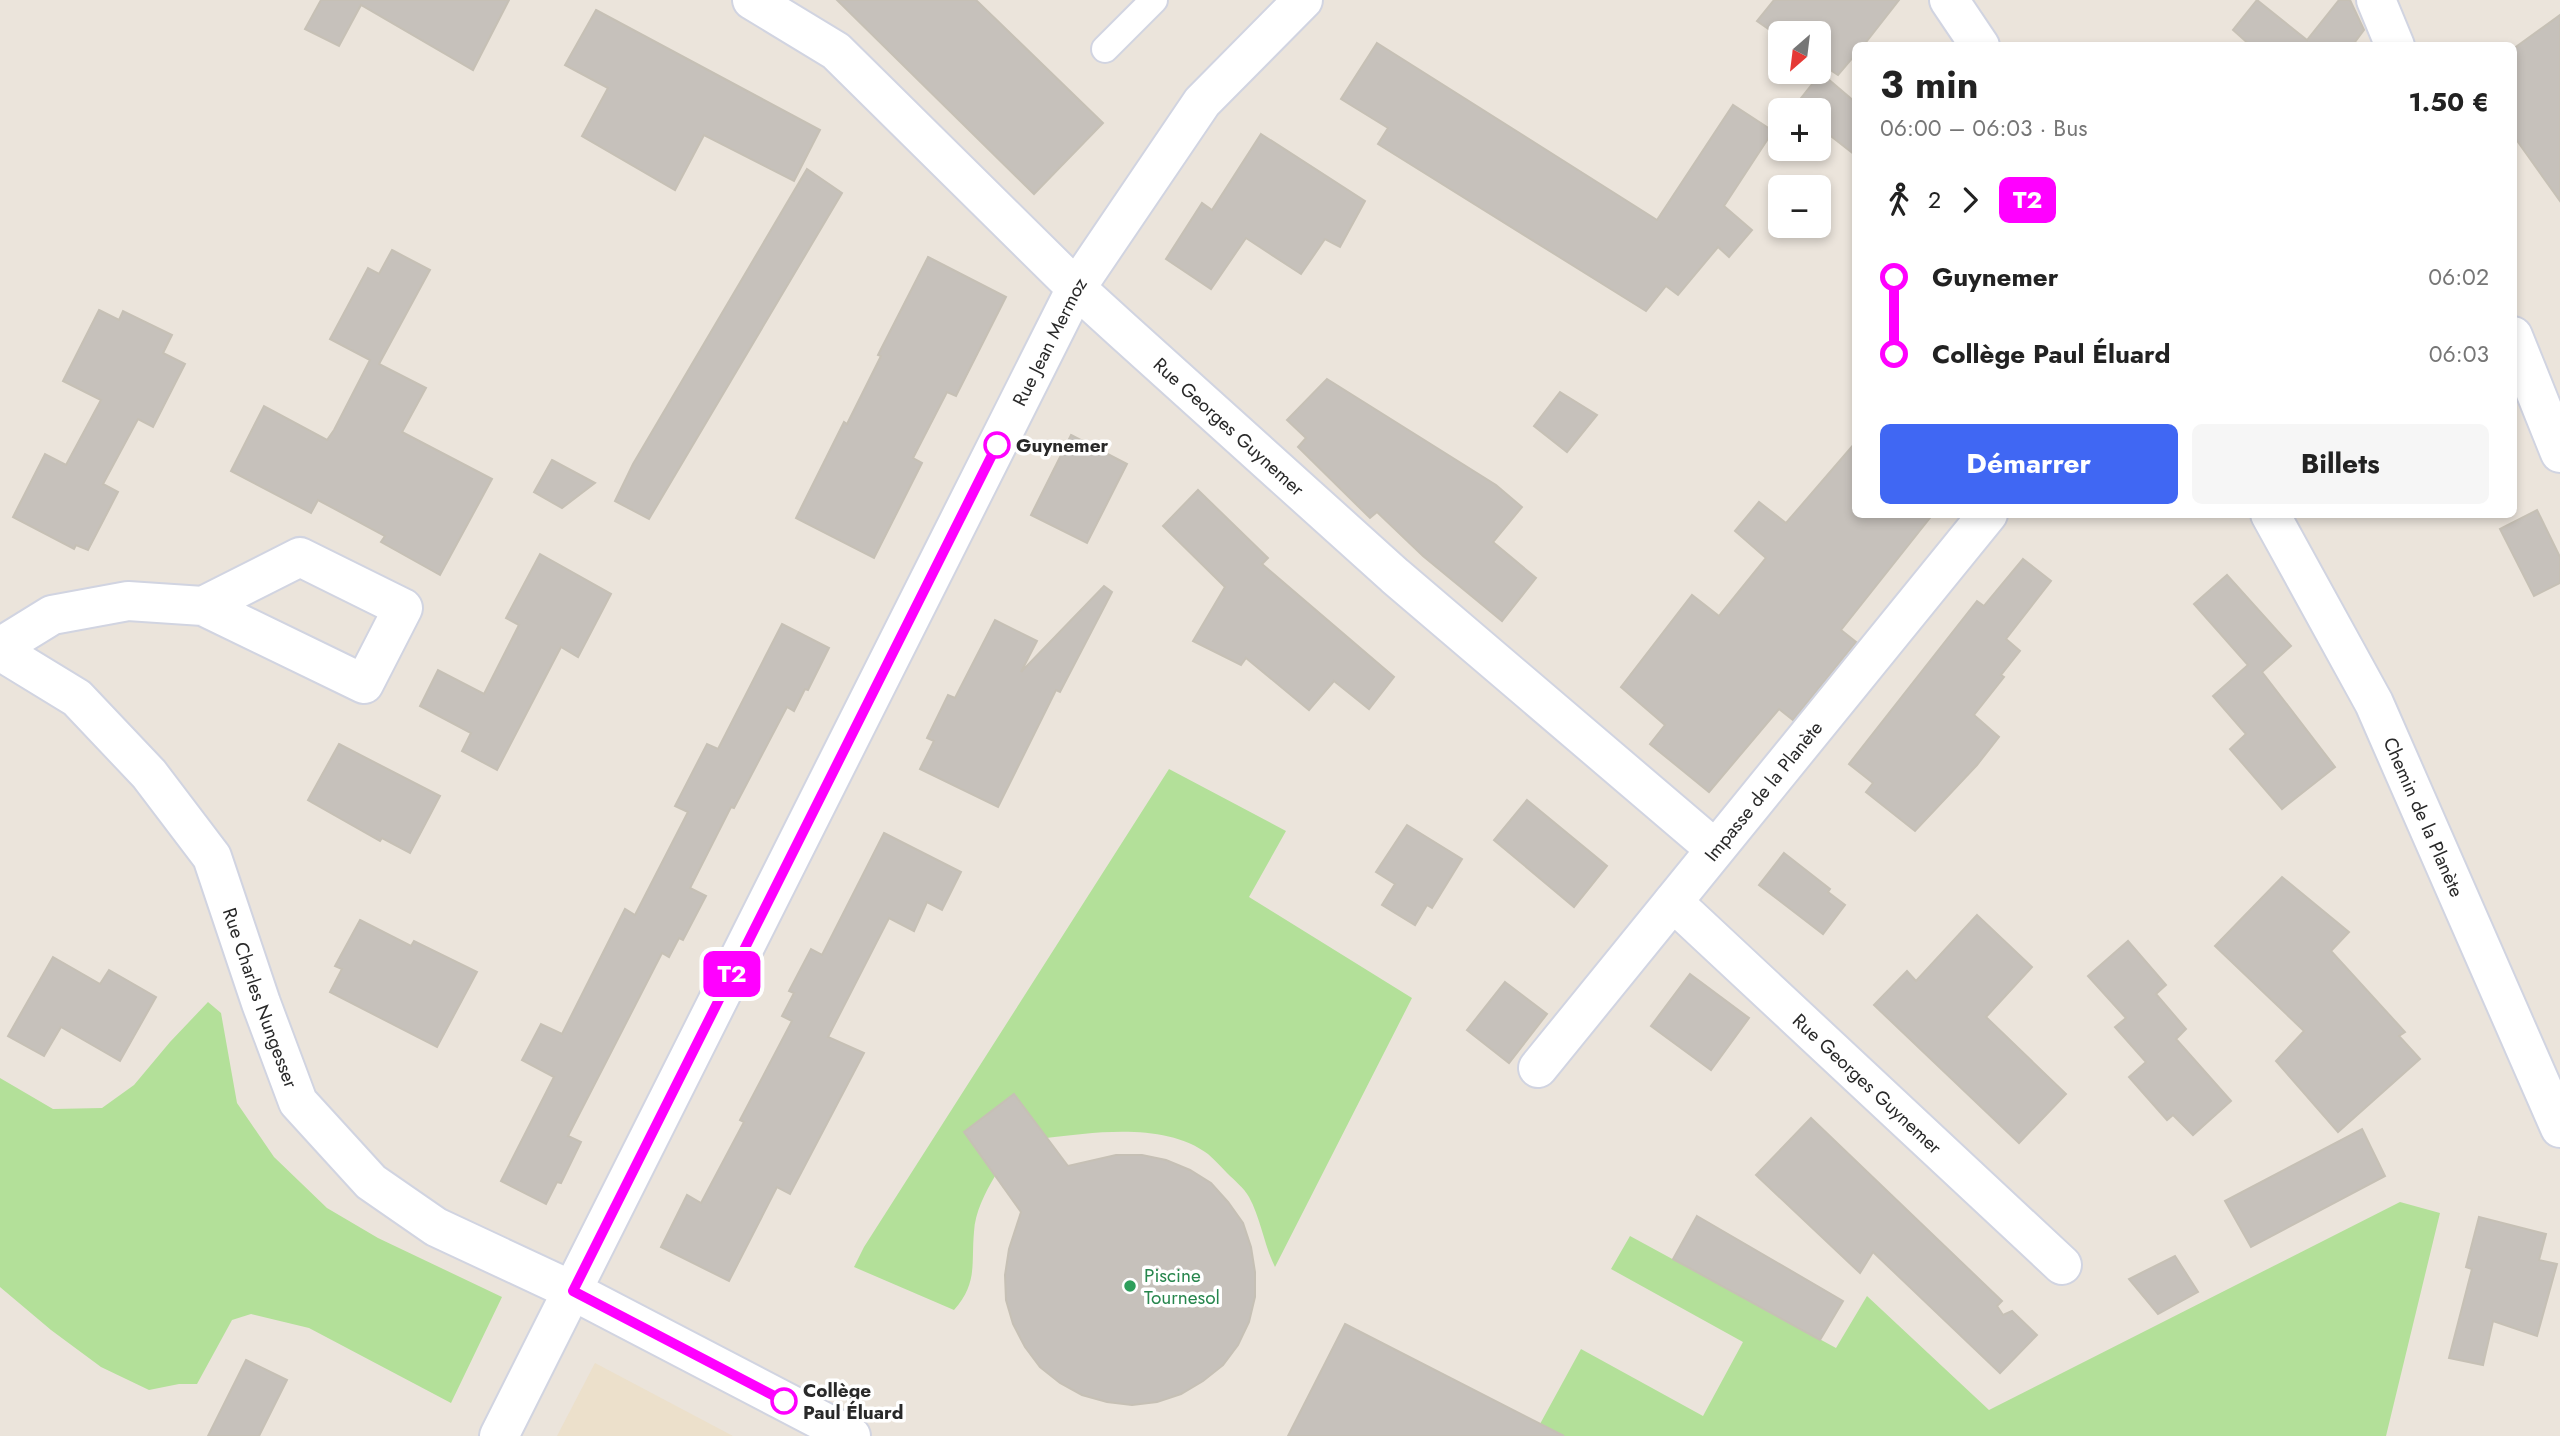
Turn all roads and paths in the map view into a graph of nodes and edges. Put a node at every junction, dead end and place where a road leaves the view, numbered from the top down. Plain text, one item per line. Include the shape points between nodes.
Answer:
1 (752, 0) edge
2 (1154, 0) edge
3 (1303, 0) edge
4 (1949, 0) edge
5 (2376, 0) edge
6 (1977, 42) edge
7 (2393, 42) edge
8 (1105, 49) dead end
9 (1076, 288) junction
10 (2517, 346) edge
11 (2560, 453) edge
12 (1985, 518) edge
13 (2272, 518) edge
14 (203, 606) junction
15 (0, 649) edge
16 (1715, 849) junction
17 (1673, 902) junction
18 (1538, 1068) dead end
19 (2560, 1128) edge
20 (2062, 1265) dead end
21 (573, 1291) junction
22 (499, 1436) edge
23 (851, 1436) edge

1 - 9 street, Rue Georges Guynemer via 836,51
2 - 8 lane
3 - 9 street, Rue Jean Mermoz via 1202,102
4 - 6 street
5 - 7 street
9 - 16 street, Rue Georges Guynemer via 1395,576
9 - 21 street, Rue Jean Mermoz
10 - 11 street
12 - 16 street, Impasse de la Planète
13 - 19 street, Chemin de la Planète via 2374,703
14 - 14 street, Rue Charles Nungesser via 300,557 403,608 365,684
14 - 15 street, Rue Charles Nungesser via 128,601 52,615
15 - 21 street, Rue Charles Nungesser via 77,698 149,774 212,857 298,1102 382,1190 436,1227
16 - 17 street, Impasse de la Planète
17 - 18 street, Impasse de la Planète
17 - 20 street, Rue Georges Guynemer
21 - 22 street, Rue Jean Mermoz
21 - 23 street, Rue Charles Nungesser

